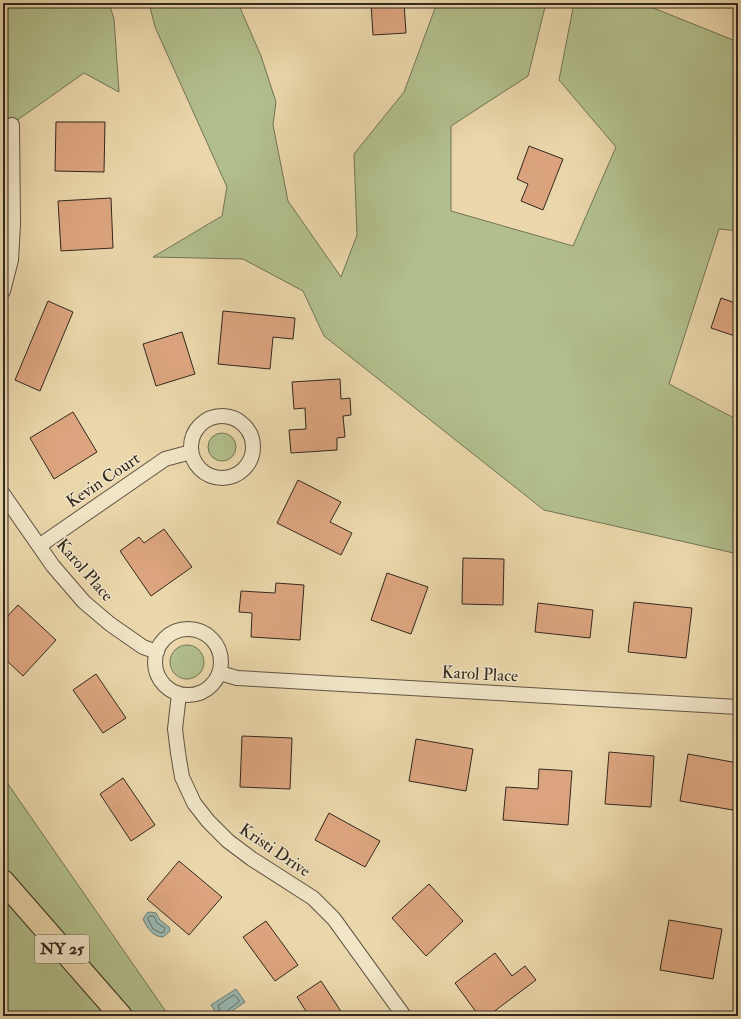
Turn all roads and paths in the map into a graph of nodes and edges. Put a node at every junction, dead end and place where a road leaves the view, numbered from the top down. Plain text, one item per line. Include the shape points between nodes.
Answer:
1 (12, 125) dead end
2 (3, 291) edge
3 (191, 452) junction
4 (3, 494) edge
5 (39, 546) junction
6 (156, 652) junction
7 (220, 673) junction
8 (179, 694) junction
9 (738, 707) edge
10 (3, 881) edge
11 (121, 1016) edge
12 (404, 1016) edge

1 - 2 street via 13,224 11,260
3 - 3 street via 194,462 201,470 219,478 229,477 246,468 254,450 253,440 242,422 233,416 222,415 202,422 195,430
3 - 5 street, Kevin Court via 165,459
4 - 5 street, Karol Place
5 - 6 street, Karol Place via 84,602 110,624
6 - 7 street via 170,634 192,629 202,632 211,637 221,654
6 - 8 street via 156,673 169,690
7 - 8 street via 208,689 199,694
7 - 9 street, Karol Place via 237,678
8 - 12 street, Kristi Drive via 175,729 178,753 182,777 194,803 228,841 313,898 338,924
10 - 11 main road, NY 25

